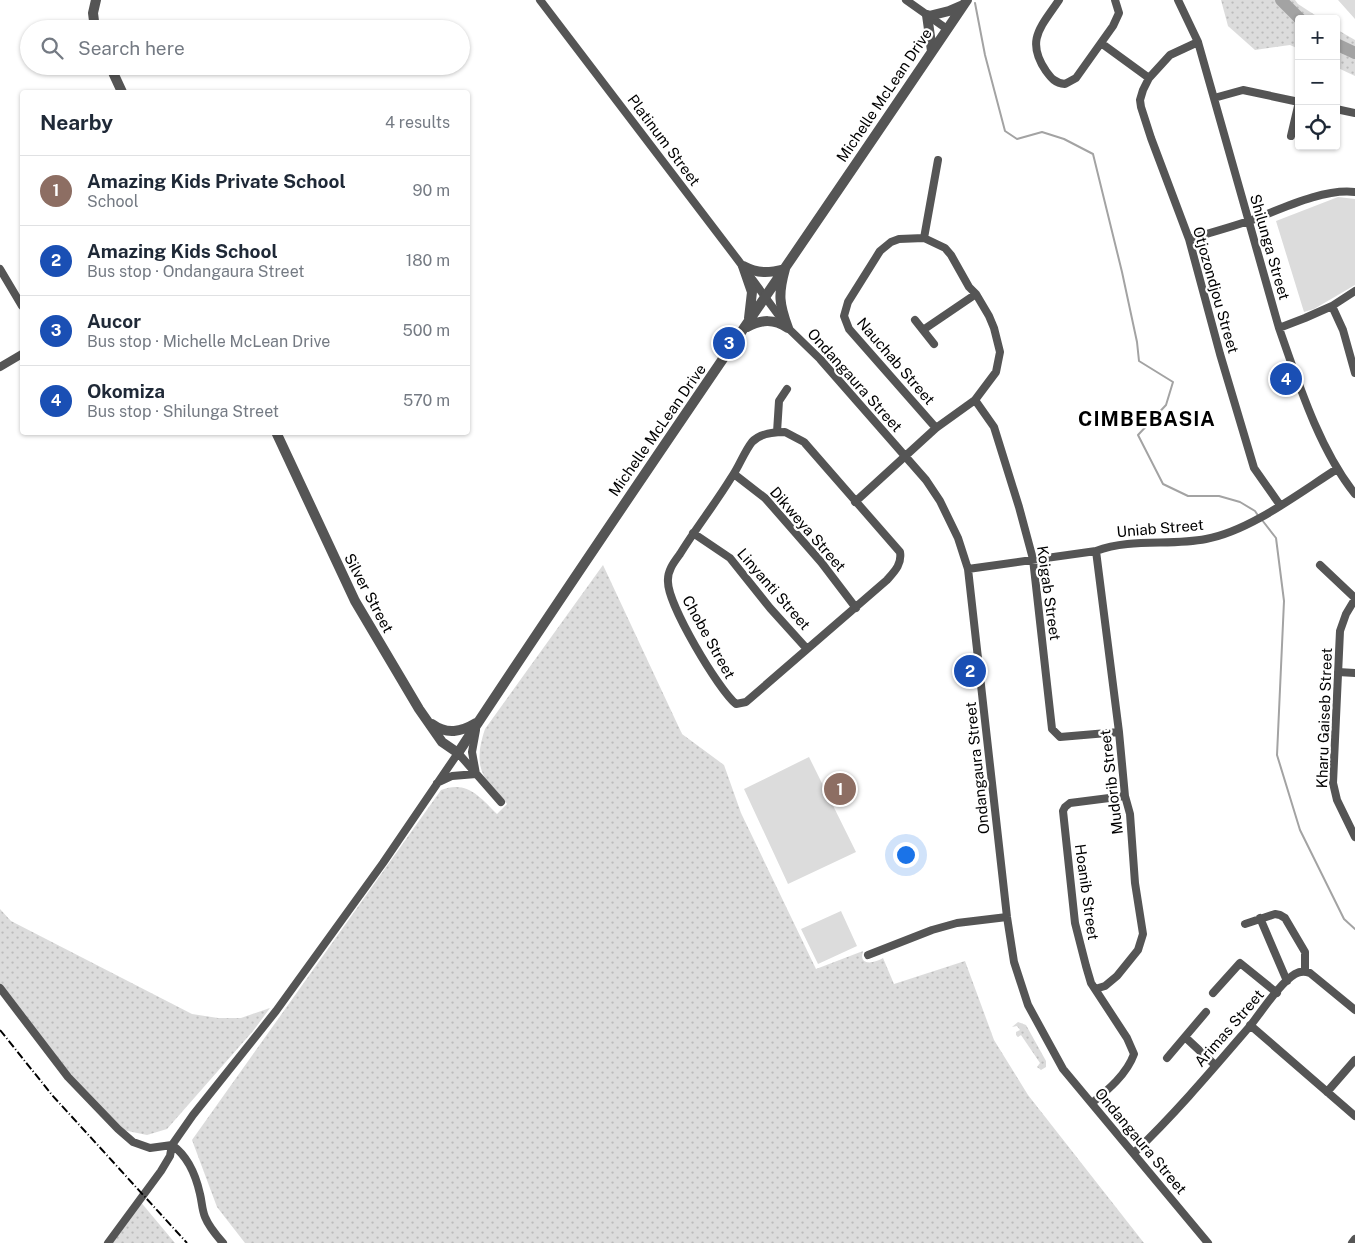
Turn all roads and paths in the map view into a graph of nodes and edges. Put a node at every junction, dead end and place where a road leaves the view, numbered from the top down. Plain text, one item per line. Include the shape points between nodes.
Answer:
1 (96, 0) edge
2 (540, 0) edge
3 (906, 0) edge
4 (1059, 0) edge
5 (1115, 0) edge
6 (1178, 0) edge
7 (965, 2) edge
8 (928, 16) junction
9 (94, 20) edge
10 (947, 29) junction
11 (1198, 42) junction
12 (1101, 44) junction
13 (932, 51) junction
14 (114, 75) edge
15 (1150, 78) junction
16 (121, 90) edge
17 (1214, 98) junction
18 (1295, 101) edge
19 (1298, 105) edge
20 (1340, 110) edge
21 (1355, 113) edge
22 (1291, 136) dead end
23 (938, 160) dead end
24 (1355, 192) edge
25 (1248, 221) junction
26 (924, 238) junction
27 (1189, 239) junction
28 (743, 266) junction
29 (0, 269) edge
30 (785, 269) junction
31 (1355, 291) edge
32 (976, 294) junction
33 (766, 298) junction
34 (20, 303) edge
35 (1332, 306) junction
36 (915, 320) dead end
37 (788, 328) junction
38 (1279, 328) junction
39 (745, 329) junction
40 (923, 330) junction
41 (934, 344) dead end
42 (20, 355) edge
43 (0, 367) edge
44 (1355, 373) edge
45 (787, 389) dead end
46 (975, 400) junction
47 (936, 428) junction
48 (777, 432) junction
49 (277, 435) edge
50 (905, 455) junction
51 (1337, 469) junction
52 (734, 474) junction
53 (1355, 494) edge
54 (855, 502) junction
55 (1280, 506) junction
56 (693, 532) junction
57 (1096, 551) junction
58 (1033, 559) junction
59 (1320, 565) dead end
60 (968, 569) junction
61 (1355, 599) edge
62 (856, 608) junction
63 (807, 649) junction
64 (1338, 672) junction
65 (1355, 673) edge
66 (479, 721) junction
67 (429, 722) junction
68 (1119, 732) junction
69 (458, 753) junction
70 (476, 774) junction
71 (435, 784) junction
72 (1126, 796) junction
73 (501, 802) dead end
74 (1355, 837) edge
75 (1007, 917) junction
76 (1260, 918) junction
77 (1245, 924) dead end
78 (868, 954) dead end
79 (1305, 971) junction
80 (1287, 981) junction
81 (0, 988) edge
82 (1095, 989) junction
83 (1213, 993) dead end
84 (1276, 994) junction
85 (1355, 1010) edge
86 (1206, 1012) dead end
87 (1250, 1025) junction
88 (1185, 1038) junction
89 (1167, 1058) dead end
90 (1355, 1060) edge
91 (1215, 1065) junction
92 (1328, 1092) junction
93 (1092, 1103) junction
94 (1355, 1116) edge
95 (172, 1145) junction
96 (1134, 1153) junction
97 (1355, 1239) edge
98 (108, 1243) edge
99 (223, 1243) edge
100 (1208, 1243) edge
101 (1352, 1243) edge

1 - 9 street
2 - 28 street, Platinum Street
3 - 8 street
4 - 12 street via 1036,40 1037,54 1051,77 1060,84 1072,81
5 - 12 street via 1118,17
6 - 11 street, Shilunga Street
7 - 8 street via 949,11
7 - 10 street, Michelle McLean Drive
8 - 10 street
8 - 13 street
10 - 13 street, Michelle McLean Drive
11 - 15 street, Otjozondjou Street via 1170,55
11 - 17 street, Shilunga Street
12 - 15 street
13 - 30 street, Michelle McLean Drive
14 - 16 street
15 - 27 street, Otjozondjou Street via 1143,90 1141,107
17 - 18 street via 1244,90
17 - 25 street, Shilunga Street
19 - 22 street
20 - 21 street
23 - 26 street
24 - 25 street via 1325,194
25 - 27 street
25 - 38 street, Shilunga Street
26 - 32 street, Nauchab Street via 951,254
26 - 47 street, Nauchab Street via 899,239 886,245 848,302 844,316 849,329
27 - 55 street, Otjozondjou Street via 1254,468
28 - 30 street via 760,273
28 - 33 street, Platinum Street
28 - 39 street via 752,292
29 - 34 street
30 - 33 street, Michelle McLean Drive
30 - 37 street via 779,299
31 - 35 street
32 - 40 street
32 - 46 street, Nauchab Street via 994,328 1000,352 996,372
33 - 37 street, Ondangaura Street
33 - 39 street, Michelle McLean Drive
35 - 38 street
35 - 44 street via 1343,330
36 - 40 street
37 - 39 street via 779,322 763,321
37 - 50 street, Ondangaura Street via 820,359
38 - 51 street, Shilunga Street via 1318,431
39 - 66 street, Michelle McLean Drive
40 - 41 street
42 - 43 street
45 - 48 street via 779,401
46 - 47 street, Nauchab Street
46 - 58 street, Koigab Street via 994,427
47 - 50 street, Nauchab Street
48 - 52 street, Chobe Street via 752,442
48 - 54 street, Chobe Street via 785,432 804,442
49 - 67 street, Silver Street via 355,601
50 - 54 street
50 - 60 street, Ondangaura Street via 940,501 958,538
51 - 53 street, Shilunga Street
51 - 55 street, Uniab Street
52 - 56 street, Chobe Street
52 - 62 street, Dikweya Street via 765,498
54 - 62 street, Chobe Street via 900,552 901,560 888,580
55 - 57 street, Uniab Street via 1248,524 1209,538 1137,543
56 - 63 street, Linyanti Street via 730,558
56 - 63 street, Chobe Street via 670,570 669,591 694,642 731,700 736,704 746,702
57 - 58 street, Uniab Street
57 - 68 street, Mudorib Street
58 - 60 street, Uniab Street
58 - 68 street, Koigab Street via 1052,730 1060,737
59 - 61 street
60 - 75 street, Ondangaura Street
61 - 64 street, Kharu Gaiseb Street via 1340,631
62 - 63 street, Chobe Street
64 - 65 street
64 - 74 street, Kharu Gaiseb Street via 1333,789
66 - 67 street via 466,729 448,732
66 - 69 street, Michelle McLean Drive
66 - 70 street via 472,752
67 - 69 street, Silver Street via 442,742
68 - 72 street, Mudorib Street
69 - 70 street
69 - 71 street
70 - 71 street via 452,776
70 - 73 street
71 - 95 street via 383,863 276,1011
72 - 82 street, Mudorib Street via 1143,934 1138,950 1117,976 1105,986
72 - 82 street, Hoanib Street via 1070,803 1063,811 1075,923
75 - 78 street via 957,923
75 - 93 street, Ondangaura Street via 1014,962 1031,1013 1062,1069
76 - 77 street
76 - 79 street via 1275,914 1284,918 1305,952
76 - 80 street
79 - 80 street, Arimas Street
79 - 85 street
80 - 84 street, Arimas Street
81 - 95 street via 68,1077 118,1129 133,1142 150,1148
82 - 93 street, Hoanib Street via 1128,1038 1134,1054 1131,1064
83 - 84 street via 1240,963
84 - 87 street, Arimas Street
86 - 88 street
87 - 91 street, Arimas Street
87 - 92 street
88 - 89 street
88 - 91 street
90 - 92 street
91 - 96 street, Arimas Street via 1167,1121
92 - 94 street
93 - 96 street, Ondangaura Street
95 - 98 street via 161,1171
95 - 99 street via 180,1150 191,1166 205,1216
96 - 100 street, Ondangaura Street
97 - 101 street

